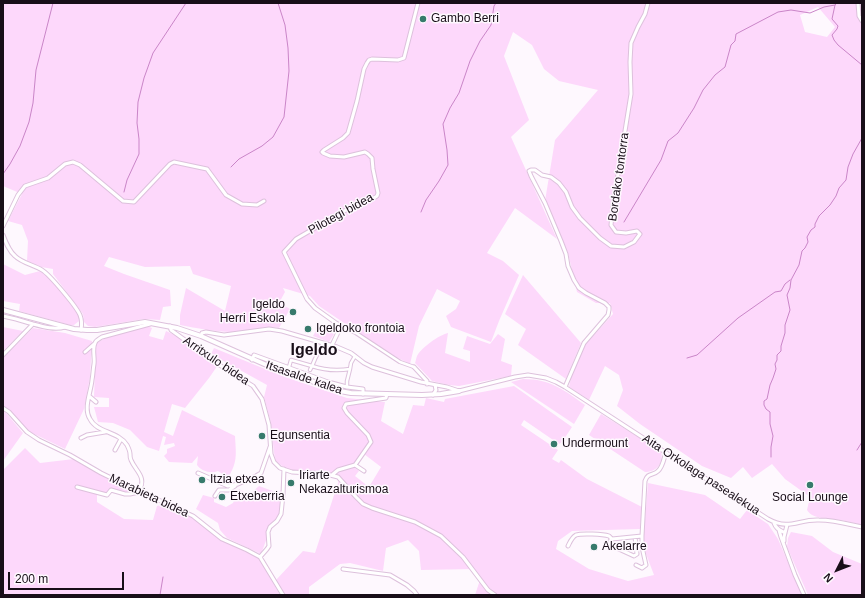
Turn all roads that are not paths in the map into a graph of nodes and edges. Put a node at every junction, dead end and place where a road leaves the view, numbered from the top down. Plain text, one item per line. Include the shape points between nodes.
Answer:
1 (418, 3) edge
2 (648, 3) edge
3 (858, 3) edge
4 (862, 21) edge
5 (264, 201) dead end
6 (3, 226) edge
7 (3, 235) edge
8 (3, 310) edge
9 (3, 316) edge
10 (33, 324) junction
11 (152, 324) junction
12 (170, 326) junction
13 (341, 326) junction
14 (67, 327) junction
15 (81, 330) junction
16 (201, 336) junction
17 (324, 342) junction
18 (94, 344) junction
19 (332, 345) junction
20 (85, 352) dead end
21 (3, 355) edge
22 (355, 356) junction
23 (252, 360) junction
24 (312, 366) junction
25 (289, 367) junction
26 (414, 367) joint
27 (350, 369) junction
28 (310, 370) dead end
29 (427, 384) junction
30 (435, 385) junction
31 (347, 387) junction
32 (565, 387) junction
33 (459, 391) junction
34 (363, 394) junction
35 (386, 394) junction
36 (433, 394) junction
37 (89, 396) junction
38 (96, 402) dead end
39 (3, 408) edge
40 (106, 431) junction
41 (81, 438) dead end
42 (121, 439) junction
43 (271, 445) junction
44 (115, 450) dead end
45 (666, 452) junction
46 (355, 464) junction
47 (284, 469) junction
48 (364, 471) dead end
49 (198, 472) dead end
50 (332, 475) junction
51 (238, 484) junction
52 (77, 487) dead end
53 (139, 492) junction
54 (215, 496) dead end
55 (774, 522) junction
56 (787, 525) junction
57 (862, 527) edge
58 (779, 530) junction
59 (785, 533) junction
60 (642, 536) junction
61 (635, 537) junction
62 (612, 539) junction
63 (784, 545) junction
64 (568, 546) dead end
65 (260, 557) junction
66 (636, 565) dead end
67 (343, 569) dead end
68 (283, 595) edge
69 (417, 595) edge
70 (495, 595) edge
71 (804, 595) edge

1 - 13 street, Pilotegi bidea via 404,58 369,60 364,70 348,133 322,152 336,157 365,152 370,155 377,196 344,211 296,240 284,252 307,298 315,308
2 - 32 street, Bordako tontorra via 631,43 631,94 611,225 616,232 637,231 640,234 634,242 624,247 611,246 580,218 559,183 535,170 529,171 561,240 574,280 579,288 609,307 608,315 584,343
3 - 4 street
5 - 6 street via 257,205 242,204 226,195 207,169 174,162 134,202 123,201 73,162 65,164 48,178 25,186
7 - 15 street via 10,251 16,257 45,271 70,300 80,315
8 - 14 street, Itsasalde kalea
9 - 10 street
10 - 14 street via 41,327
10 - 21 street
11 - 12 street, Itsasalde kalea
11 - 15 street, Itsasalde kalea via 145,322
11 - 18 street via 102,337
12 - 16 street, Itsasalde kalea
12 - 43 street, Arritxulo bidea via 171,330 253,386 262,399
13 - 19 street
13 - 26 street via 400,362
14 - 15 street, Itsasalde kalea
16 - 17 street, Aita Orkolaga pasealekua via 206,332 224,335 275,329
16 - 23 street, Itsasalde kalea
17 - 19 street, Aita Orkolaga pasealekua
17 - 24 street
18 - 20 street
18 - 37 street via 93,378
19 - 22 street, Aita Orkolaga pasealekua
22 - 27 street
22 - 29 street, Aita Orkolaga pasealekua via 372,367
23 - 25 street via 254,355
23 - 34 street, Itsasalde kalea via 340,391
24 - 25 street via 291,360
24 - 27 street
24 - 28 street
25 - 31 street
26 - 29 street
27 - 31 street
29 - 30 street, Aita Orkolaga pasealekua
30 - 33 street, Aita Orkolaga pasealekua
30 - 36 street via 436,390
31 - 34 street via 362,389
32 - 33 street, Aita Orkolaga pasealekua via 546,378 528,375
32 - 45 street, Aita Orkolaga pasealekua
33 - 36 street, Itsasalde kalea
34 - 35 street, Itsasalde kalea
35 - 36 street, Itsasalde kalea
35 - 46 street via 386,398 346,404 344,408 368,435 371,442
37 - 38 street
37 - 40 street via 87,412 90,421
39 - 53 street, Marabieta bidea via 39,440
40 - 41 street
40 - 42 street
42 - 44 street
42 - 53 street via 127,446 130,460 141,477
43 - 47 street, Arritxulo bidea via 274,462
43 - 51 street via 260,472
45 - 55 street, Aita Orkolaga pasealekua
45 - 60 street via 660,470 646,478
46 - 48 street
46 - 50 street
47 - 50 street
47 - 65 street via 281,514 270,527 269,546
49 - 51 street via 228,486
50 - 70 street via 338,477 363,504 415,522 441,536 463,557 488,590
51 - 54 street via 229,490 219,490
52 - 53 street via 107,494 111,490 125,494
53 - 65 street, Marabieta bidea via 193,516 222,539
55 - 56 street, Aita Orkolaga pasealekua
55 - 58 street
56 - 57 street, Aita Orkolaga pasealekua via 819,520
56 - 59 street
58 - 59 street
58 - 63 street
59 - 63 street
60 - 61 street
60 - 66 street via 646,565 642,568
61 - 62 street
61 - 62 street via 637,554 634,556 610,545
62 - 64 street via 600,534 576,534
63 - 71 street
65 - 68 street, Marabieta bidea
67 - 69 street via 390,575

